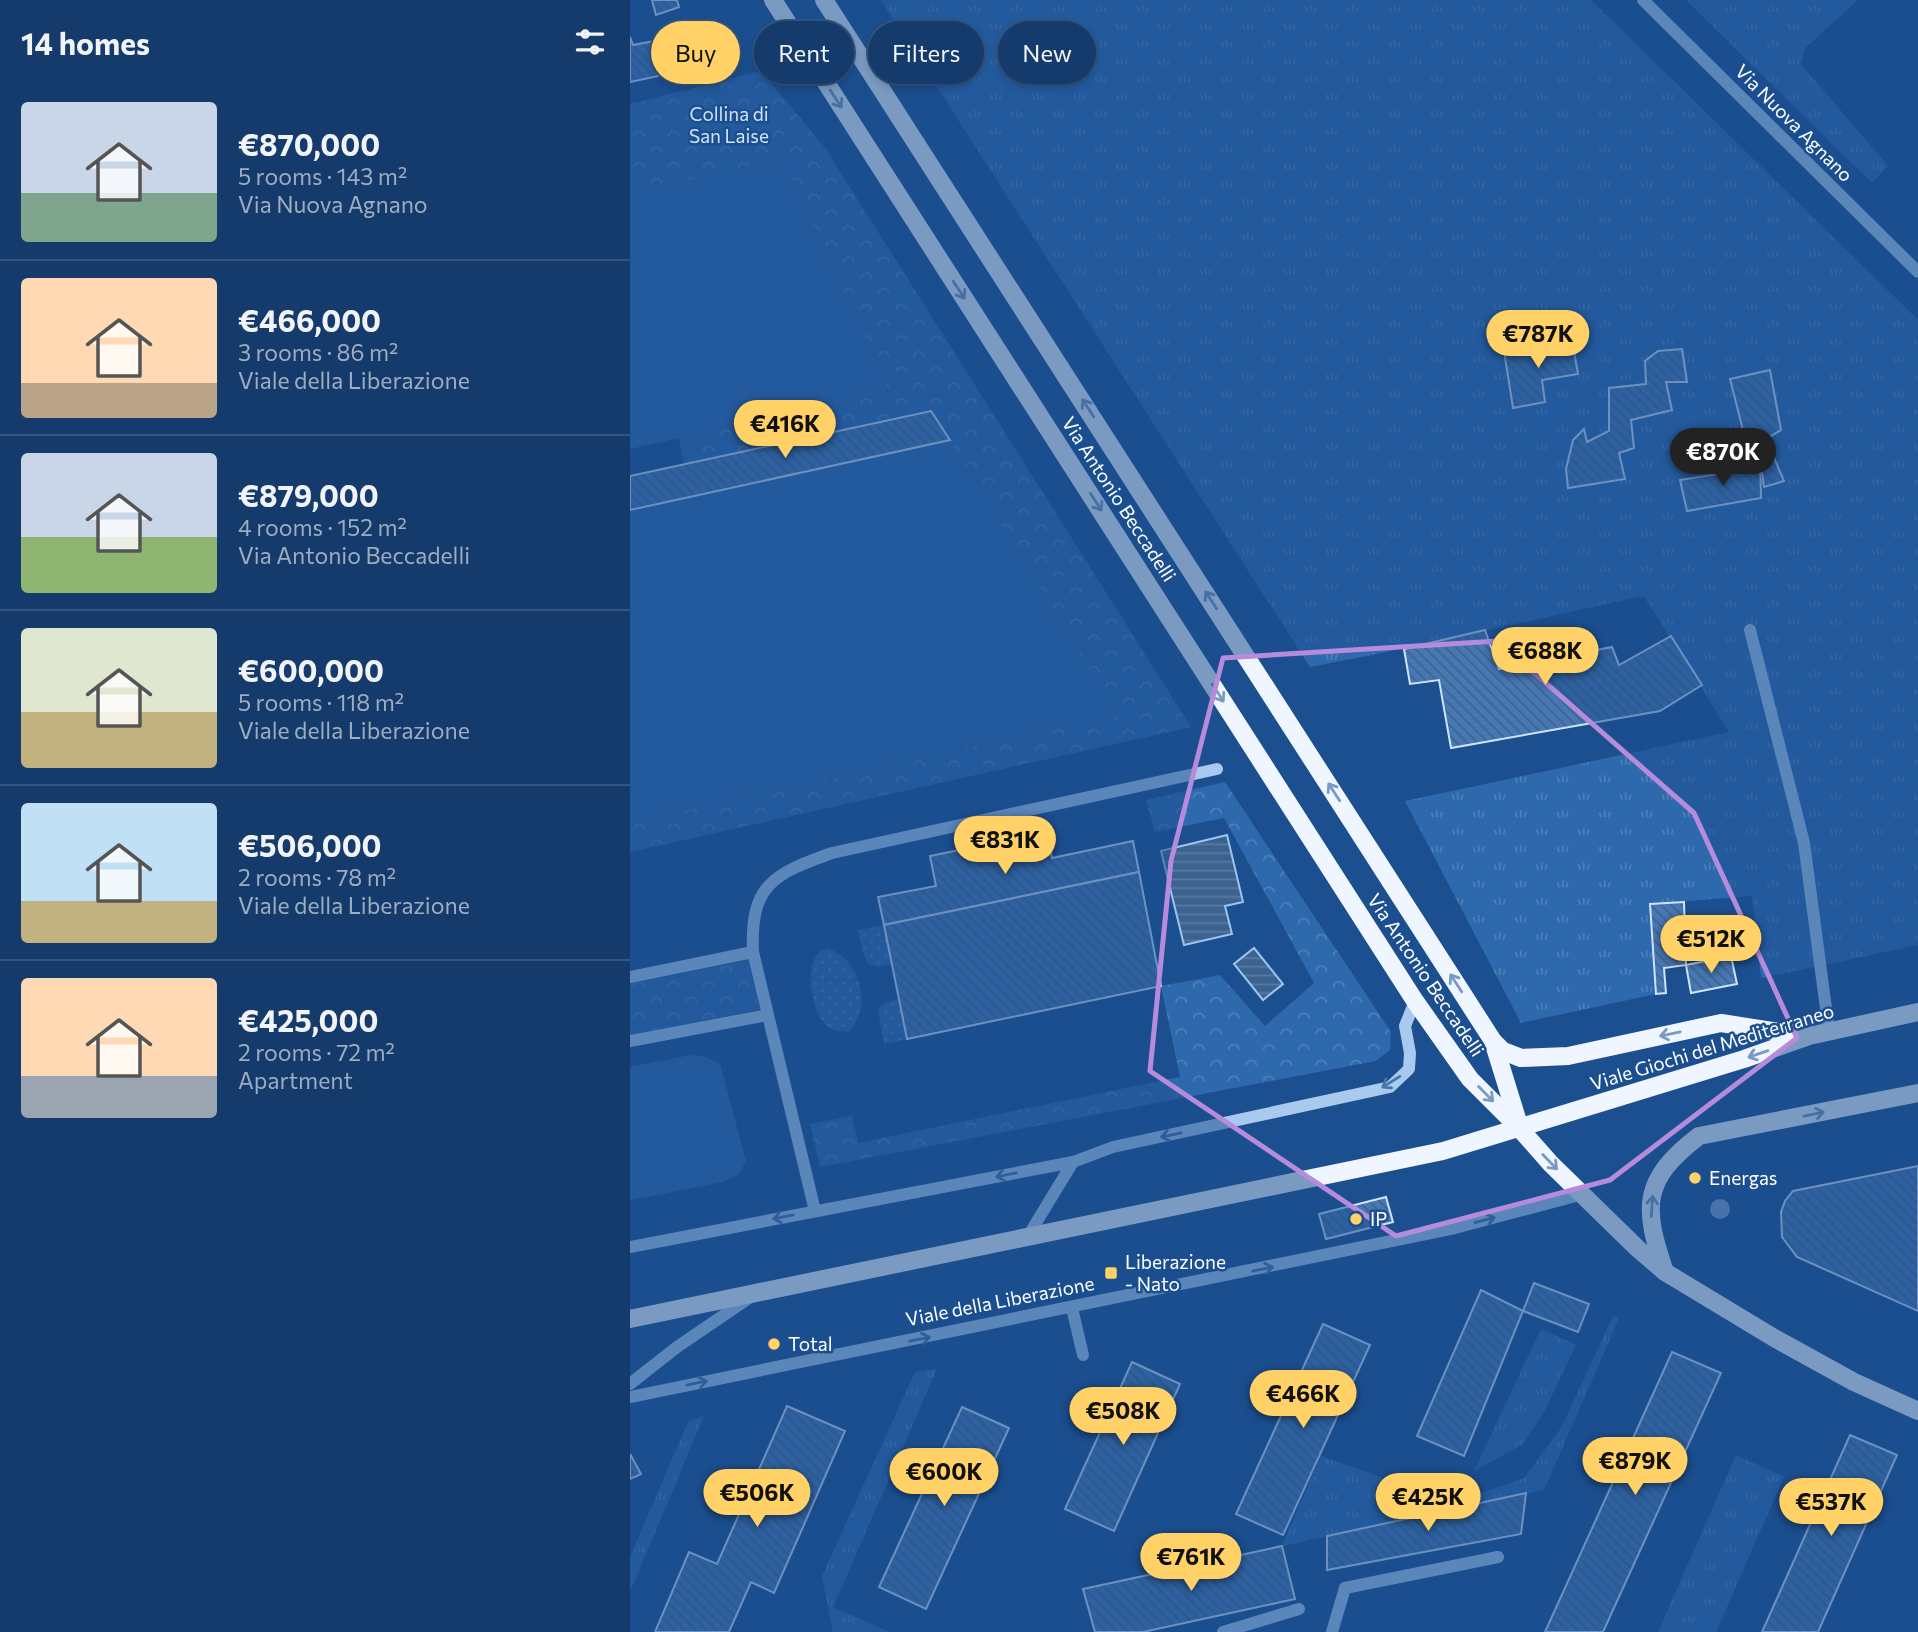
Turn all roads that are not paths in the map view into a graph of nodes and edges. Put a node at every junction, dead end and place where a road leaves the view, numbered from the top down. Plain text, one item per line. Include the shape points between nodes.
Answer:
1 (772, 0) edge
2 (824, 0) edge
3 (1643, 0) edge
4 (1918, 272) edge
5 (1749, 629) dead end
6 (1217, 769) dead end
7 (753, 952) junction
8 (630, 977) edge
9 (1415, 1001) junction
10 (1918, 1012) edge
11 (768, 1015) junction
12 (1829, 1031) junction
13 (1809, 1036) junction
14 (630, 1041) edge
15 (1493, 1041) junction
16 (1918, 1093) edge
17 (1520, 1129) junction
18 (1073, 1162) junction
19 (1583, 1194) junction
20 (815, 1211) junction
21 (1028, 1236) junction
22 (630, 1247) edge
23 (1665, 1272) junction
24 (755, 1294) junction
25 (1072, 1308) junction
26 (630, 1320) edge
27 (1083, 1355) dead end
28 (630, 1384) edge
29 (630, 1397) edge
30 (1918, 1411) edge
31 (1498, 1557) dead end
32 (1299, 1609) dead end
33 (1332, 1630) edge
34 (1223, 1632) edge

1 -> 9 main road, Via Antonio Beccadelli
15 -> 2 main road, Via Antonio Beccadelli
3 - 4 street, Via Nuova Agnano
5 - 12 street via 1804,843
6 - 7 street via 832,852 804,862 779,875 759,896
7 - 8 street
7 - 11 street
9 -> 17 main road, Via Antonio Beccadelli via 1470,1079
9 -> 18 street via 1405,1026 1409,1069 1390,1087 1113,1147
10 - 12 main road, Viale Giochi del Mediterraneo
11 - 14 street
11 - 20 street
12 - 13 main road, Viale Giochi del Mediterraneo
13 -> 15 main road via 1721,1023 1567,1056 1521,1058
13 -> 17 main road, Viale Giochi del Mediterraneo
15 - 17 main road, Via Antonio Beccadelli
23 -> 16 main road via 1651,1232 1651,1203 1656,1183 1676,1154 1699,1136
17 -> 19 main road
17 - 21 main road, Viale Giochi del Mediterraneo via 1443,1151
18 -> 20 street
18 - 21 street
19 - 23 main road
25 -> 19 street, Viale della Liberazione via 1455,1228
20 -> 22 street
21 - 24 main road
23 - 30 main road via 1854,1382
24 - 26 main road
24 - 28 street
25 - 27 street
29 -> 25 street, Viale della Liberazione
31 - 33 street via 1345,1588
32 - 34 street

